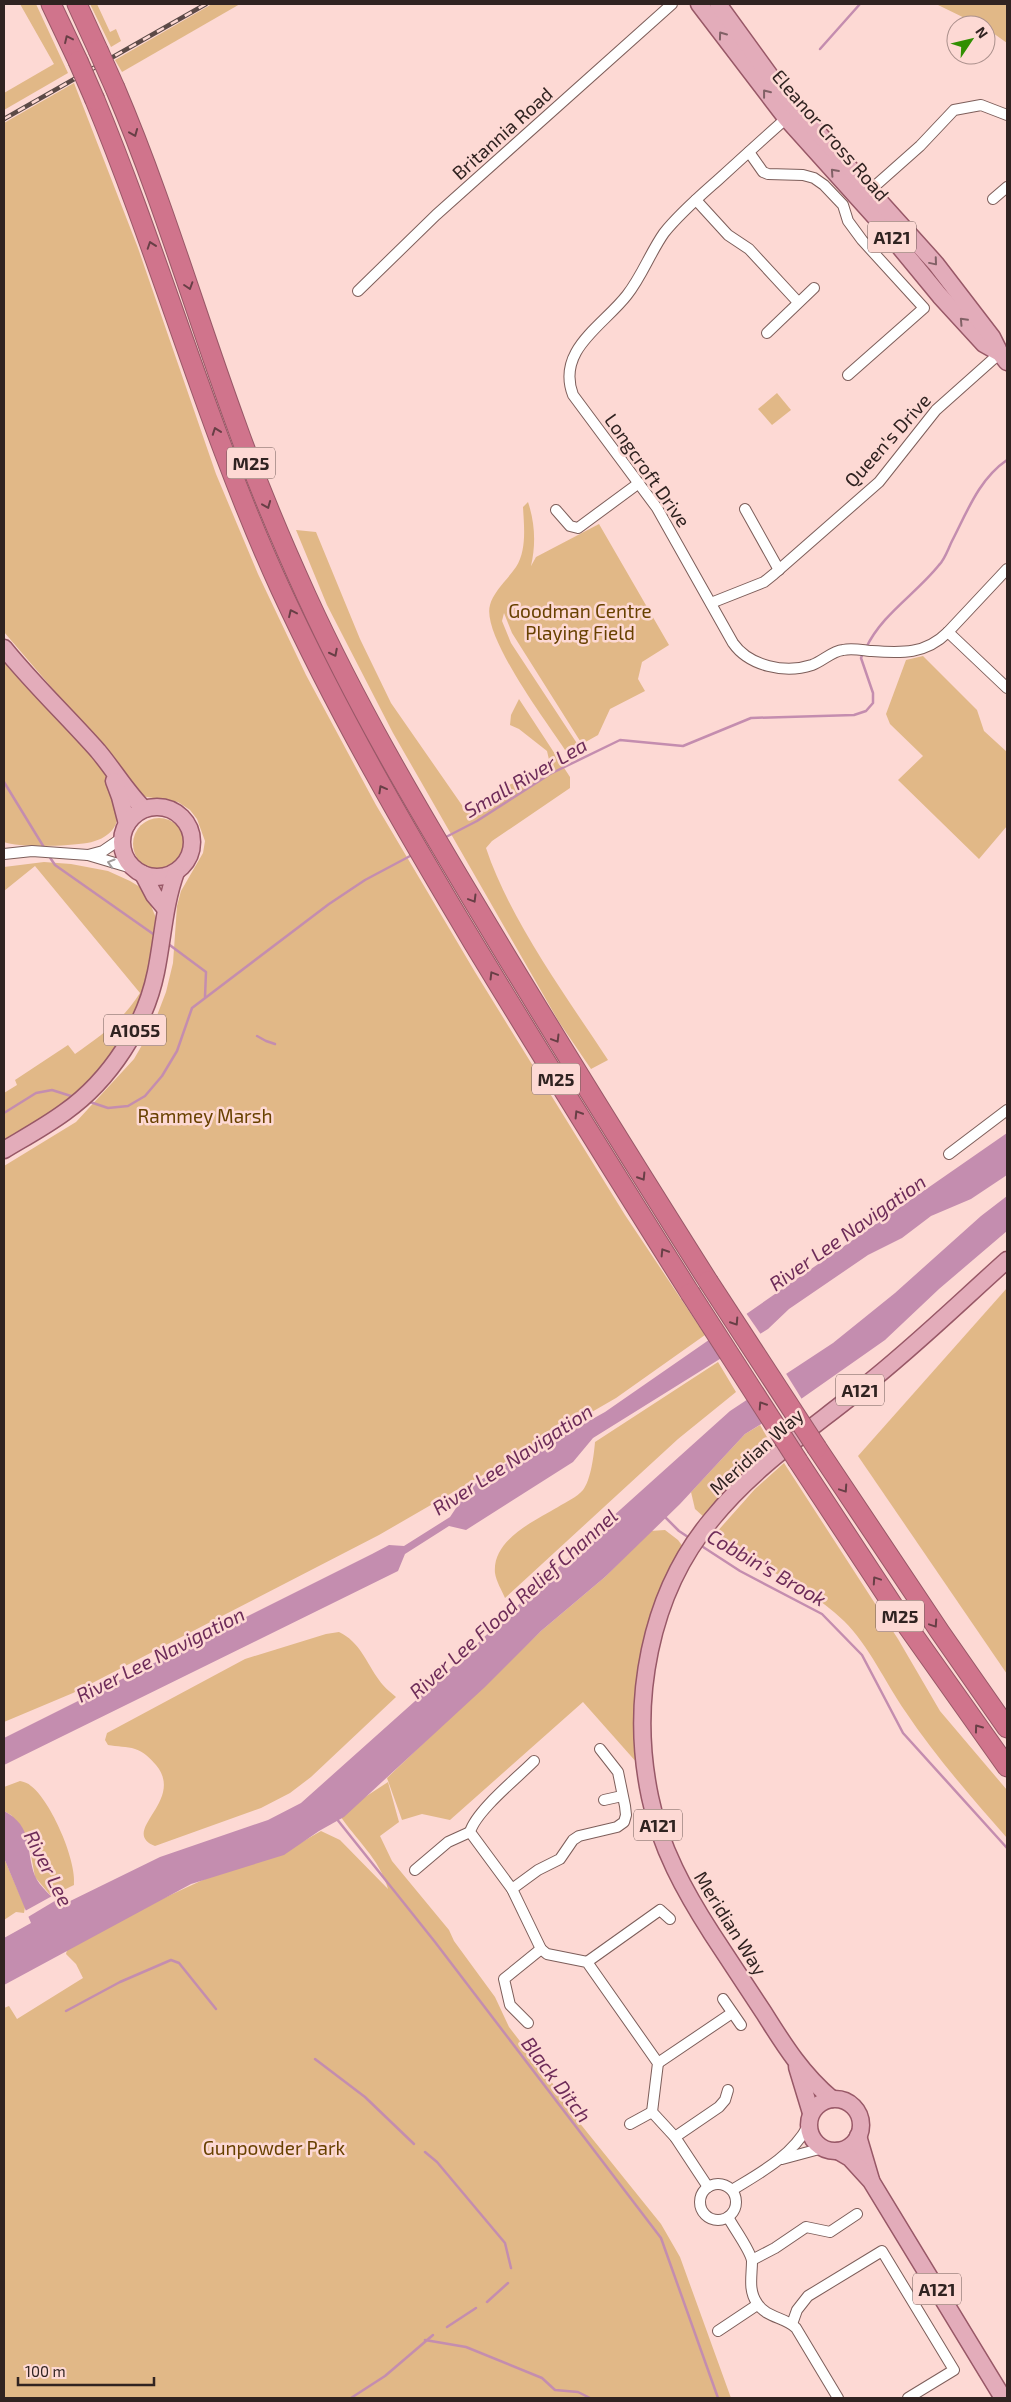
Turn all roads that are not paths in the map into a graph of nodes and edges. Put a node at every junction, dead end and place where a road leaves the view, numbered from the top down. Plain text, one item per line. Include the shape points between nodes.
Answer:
1 (51, 4) edge
2 (77, 4) edge
3 (672, 4) edge
4 (699, 4) edge
5 (718, 4) edge
6 (791, 114) junction
7 (1007, 115) edge
8 (749, 152) junction
9 (1007, 187) edge
10 (865, 195) junction
11 (993, 199) dead end
12 (696, 200) junction
13 (814, 288) dead end
14 (358, 291) dead end
15 (798, 301) junction
16 (767, 332) dead end
17 (1003, 358) edge
18 (848, 375) dead end
19 (639, 483) junction
20 (745, 509) dead end
21 (556, 510) dead end
22 (1007, 569) edge
23 (778, 570) junction
24 (711, 603) junction
25 (948, 632) junction
26 (4, 648) edge
27 (1007, 688) edge
28 (106, 761) junction
29 (144, 809) junction
30 (124, 831) junction
31 (4, 854) edge
32 (88, 855) junction
33 (139, 872) junction
34 (176, 872) junction
35 (165, 908) junction
36 (1007, 1110) edge
37 (4, 1150) edge
38 (949, 1154) dead end
39 (1007, 1260) edge
40 (1007, 1728) edge
41 (600, 1749) dead end
42 (534, 1761) dead end
43 (1007, 1767) edge
44 (622, 1796) junction
45 (604, 1800) dead end
46 (470, 1832) junction
47 (415, 1870) dead end
48 (512, 1889) junction
49 (670, 1919) dead end
50 (541, 1949) junction
51 (587, 1962) junction
52 (723, 1999) dead end
53 (732, 2012) junction
54 (528, 2023) dead end
55 (741, 2025) dead end
56 (794, 2060) junction
57 (658, 2063) junction
58 (728, 2090) dead end
59 (832, 2099) junction
60 (652, 2112) junction
61 (810, 2120) junction
62 (630, 2124) dead end
63 (858, 2136) junction
64 (676, 2137) junction
65 (831, 2149) junction
66 (779, 2160) junction
67 (871, 2181) junction
68 (708, 2187) junction
69 (732, 2190) junction
70 (858, 2214) dead end
71 (728, 2217) junction
72 (752, 2260) junction
73 (757, 2305) junction
74 (792, 2324) junction
75 (718, 2331) dead end
76 (838, 2398) edge
77 (908, 2398) edge
78 (1003, 2398) edge

43 -> 1 highway, M25, bridge via 911,1632 690,1293 425,862 319,670 243,503 135,199
2 -> 40 highway, M25, bridge via 157,193 235,423 270,512 326,638 368,719 447,858 708,1281
3 - 14 street, Britannia Road via 436,216
6 -> 4 main road, Eleanor Cross Road / A121
5 - 6 main road, Eleanor Cross Road / A121
6 - 8 street, Longcroft Drive
6 - 10 main road, Eleanor Cross Road / A121
7 - 10 street via 981,105 954,110 920,146
8 - 12 street, Longcroft Drive
8 - 18 street via 763,172 803,175 824,185 843,205 848,221 862,240 924,308
9 - 11 street
10 - 17 main road, Eleanor Cross Road / A121 via 875,217 940,296 984,344
12 - 15 street
12 - 19 street, Longcroft Drive via 664,234 627,296 581,342 570,370 573,395
13 - 15 street
15 - 16 street
17 - 23 street, Queen's Drive via 936,410 879,482
19 - 21 street via 578,528 570,526
19 - 24 street, Longcroft Drive via 657,508
20 - 23 street
22 - 25 street, Longcroft Drive
23 - 24 street, Queen's Drive via 764,582
24 - 25 street, Longcroft Drive via 737,648 750,660 783,667 809,666 838,651 850,649 925,649
25 - 27 street
26 - 28 main road
28 - 29 main road
28 - 30 main road via 120,797
29 - 30 main road via 136,813
29 - 34 main road via 165,807 178,813 189,826 190,853
30 - 32 street via 103,850
30 - 33 main road via 124,854
31 - 32 street
33 -> 32 street
33 - 34 main road via 161,877
33 - 35 main road
34 - 35 main road, A1055
35 - 37 main road, A1055 via 151,995 136,1029 107,1071 80,1100
36 - 38 street
39 - 56 main road, Meridian Way / A121 via 908,1351 754,1474 711,1519 683,1561 656,1624 645,1676 643,1745 650,1797 666,1850 688,1897
41 - 44 street via 618,1772
42 - 46 street via 481,1813
44 - 45 street
44 - 48 street via 626,1815 621,1825 579,1836 560,1859
46 - 47 street via 448,1842
46 - 48 street
48 - 50 street
49 - 51 street via 660,1910
50 - 51 street via 547,1954
50 - 54 street via 504,1979 510,2005
51 - 57 street
52 - 53 street
53 - 55 street
53 - 57 street
56 - 59 main road, Meridian Way / A121
56 - 61 main road, Meridian Way / A121
57 - 60 street
58 - 64 street via 719,2106
59 - 61 main road via 818,2105
59 - 63 main road via 848,2102 858,2113
60 - 62 street
60 - 64 street
61 - 65 main road via 814,2141
61 - 66 street via 803,2136
63 - 65 main road via 847,2148
63 - 67 main road, A121
64 - 68 street
65 - 66 street
65 - 67 main road, A121 via 850,2158
66 - 69 street
67 - 78 main road, A121
68 - 69 street via 720,2184
68 - 71 street via 700,2198 703,2212 714,2219
69 - 71 street via 736,2204
70 - 72 street via 830,2232 806,2227
71 - 72 street
72 - 73 street via 751,2282
73 - 74 street via 774,2318
73 - 75 street
74 - 76 street
74 - 77 street via 797,2310 808,2296 882,2251 954,2370

